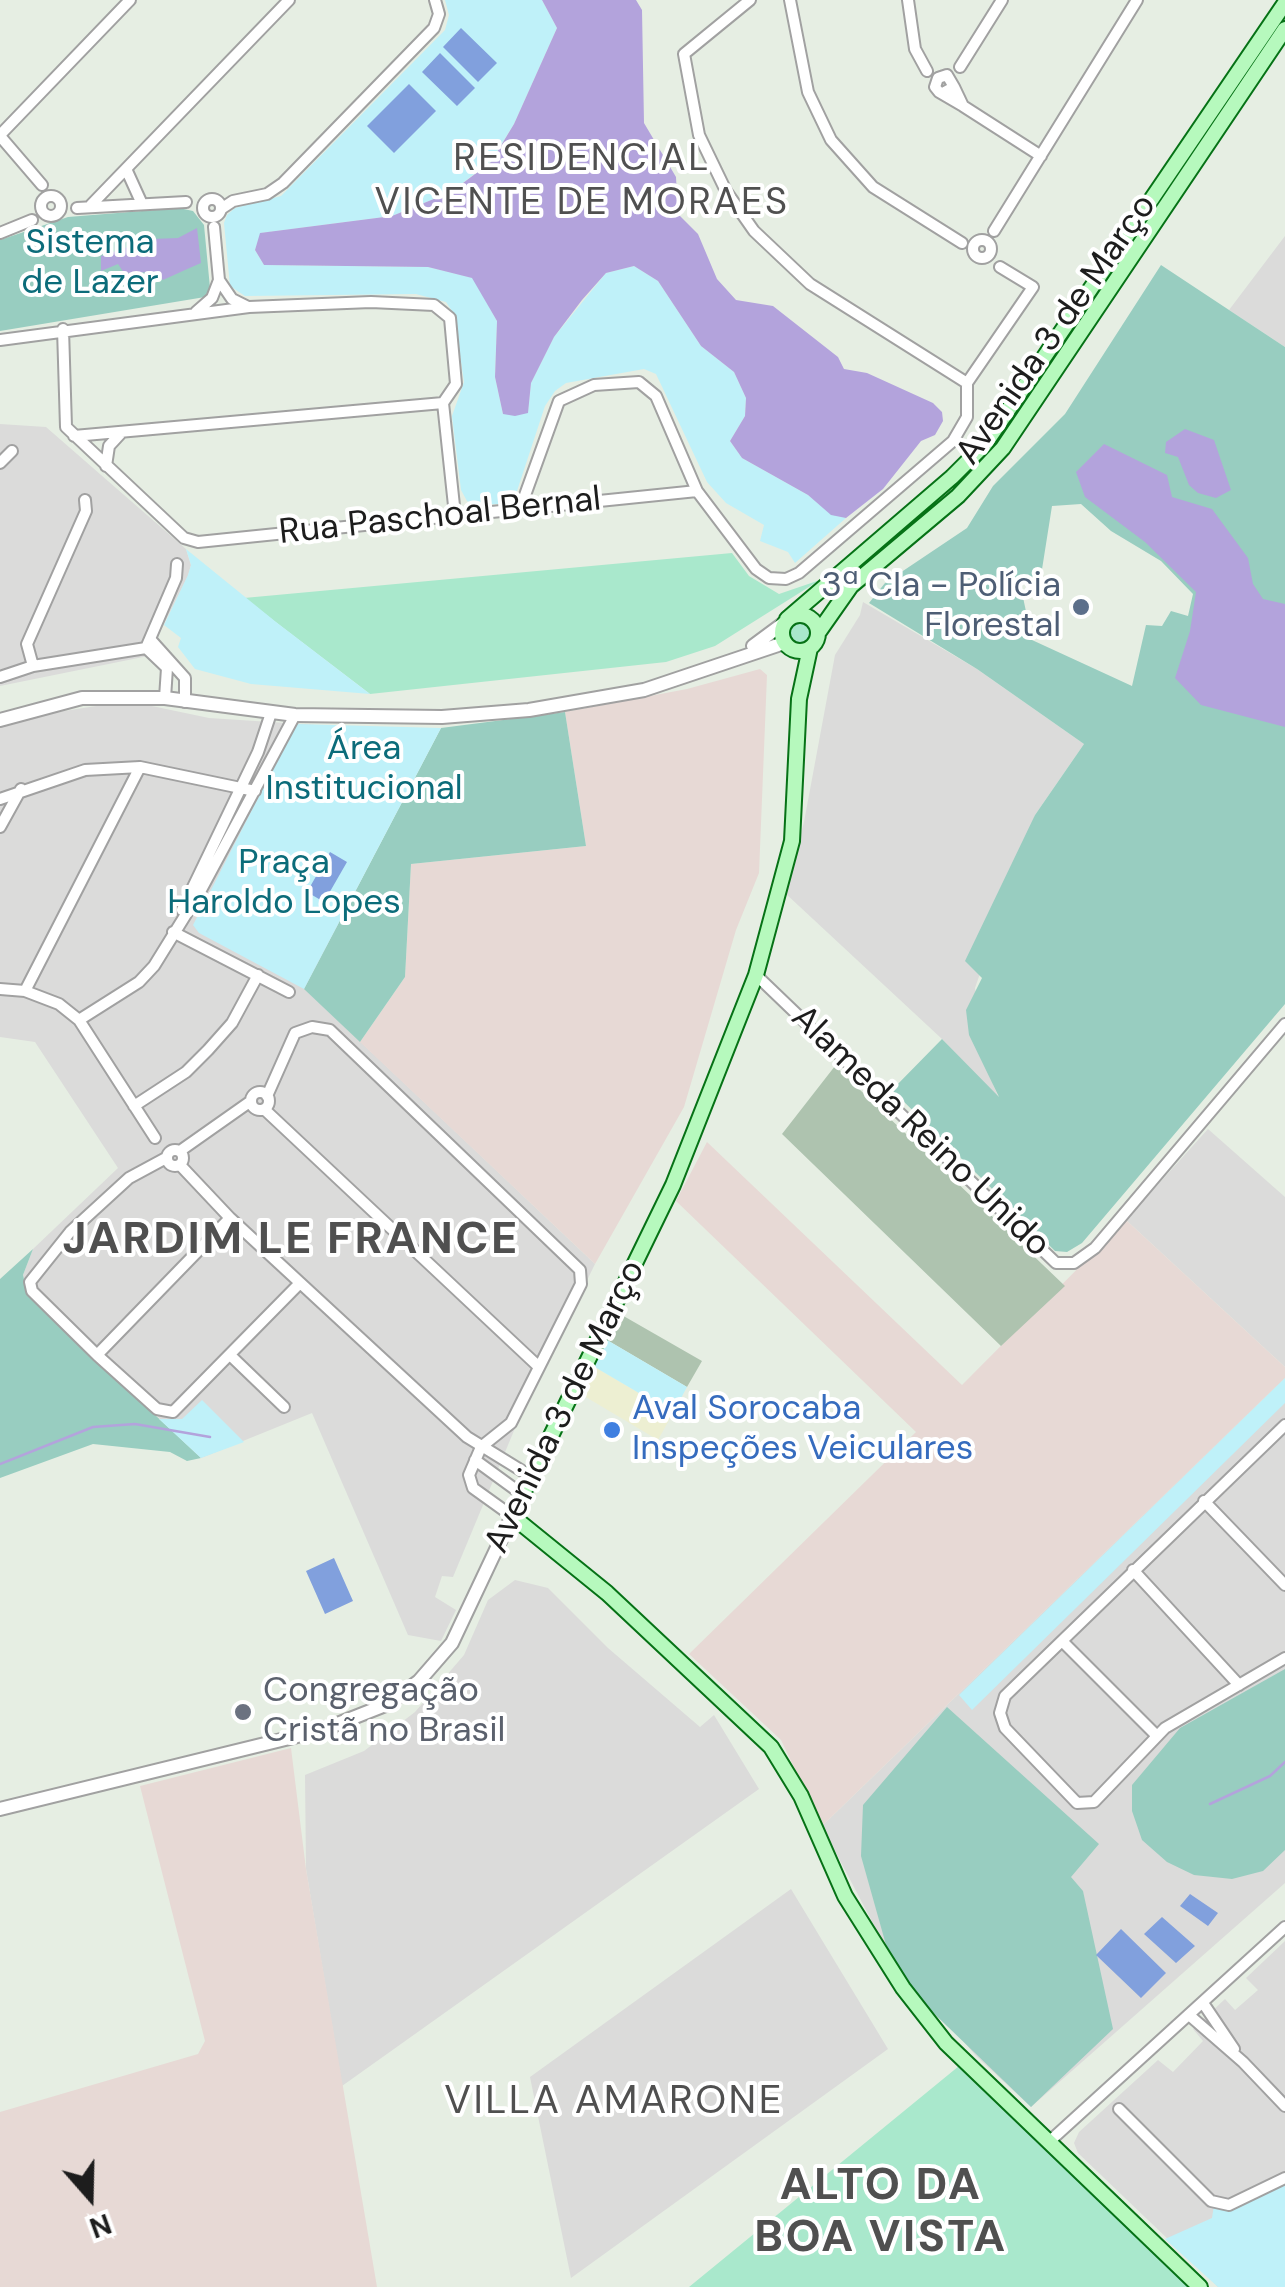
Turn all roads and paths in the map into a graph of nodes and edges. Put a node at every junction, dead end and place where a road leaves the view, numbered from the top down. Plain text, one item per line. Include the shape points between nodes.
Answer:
1 (130, 0) edge
2 (290, 0) edge
3 (435, 0) edge
4 (750, 0) edge
5 (790, 0) edge
6 (908, 0) edge
7 (1002, 0) edge
8 (1138, 0) edge
9 (1285, 3) edge
10 (1285, 29) edge
11 (927, 70) junction
12 (950, 80) junction
13 (939, 90) junction
14 (963, 106) junction
15 (0, 136) edge
16 (1041, 156) junction
17 (127, 171) junction
18 (42, 186) junction
19 (58, 198) junction
20 (41, 204) junction
21 (142, 204) junction
22 (91, 205) junction
23 (77, 208) junction
24 (205, 208) junction
25 (221, 210) junction
26 (54, 215) junction
27 (32, 220) junction
28 (214, 228) junction
29 (0, 233) edge
30 (983, 248) junction
31 (219, 280) junction
32 (249, 307) junction
33 (194, 313) junction
34 (63, 329) junction
35 (0, 340) edge
36 (967, 383) junction
37 (443, 402) junction
38 (70, 432) junction
39 (122, 432) junction
40 (12, 451) dead end
41 (0, 463) edge
42 (106, 466) junction
43 (697, 492) junction
44 (85, 500) dead end
45 (520, 509) junction
46 (455, 514) junction
47 (177, 564) dead end
48 (785, 621) junction
49 (818, 633) junction
50 (148, 644) junction
51 (787, 646) junction
52 (810, 648) junction
53 (730, 661) junction
54 (33, 666) junction
55 (0, 677) edge
56 (166, 698) junction
57 (798, 699) junction
58 (185, 702) junction
59 (271, 714) junction
60 (294, 715) junction
61 (0, 720) edge
62 (140, 767) junction
63 (242, 789) junction
64 (21, 790) junction
65 (255, 791) junction
66 (0, 799) edge
67 (0, 827) edge
68 (172, 936) junction
69 (258, 975) junction
70 (756, 975) junction
71 (0, 988) edge
72 (25, 991) junction
73 (290, 992) dead end
74 (79, 1020) junction
75 (1285, 1024) edge
76 (267, 1096) junction
77 (250, 1101) junction
78 (134, 1106) junction
79 (264, 1109) junction
80 (155, 1138) dead end
81 (180, 1151) junction
82 (166, 1158) junction
83 (180, 1165) junction
84 (230, 1218) junction
85 (300, 1283) junction
86 (97, 1355) junction
87 (231, 1356) junction
88 (539, 1367) junction
89 (284, 1407) dead end
90 (1283, 1432) edge
91 (481, 1447) junction
92 (474, 1460) junction
93 (532, 1477) junction
94 (523, 1495) junction
95 (1204, 1501) junction
96 (512, 1516) junction
97 (1133, 1570) junction
98 (1285, 1585) edge
99 (1062, 1641) junction
100 (1285, 1658) edge
101 (1239, 1684) junction
102 (1156, 1736) junction
103 (0, 1809) edge
104 (1285, 1927) edge
105 (1203, 2003) junction
106 (1189, 2016) junction
107 (1244, 2062) junction
108 (1285, 2106) edge
109 (1119, 2108) dead end
110 (1052, 2140) junction
111 (1285, 2178) edge
112 (1200, 2287) edge

1 - 15 street
2 - 17 street
3 - 25 street via 440,14 434,28 283,183
4 - 36 street via 684,54 699,136 726,191 754,231 810,284
5 - 30 street via 808,92 831,140 873,187
6 - 11 street via 915,49
7 - 12 street
8 - 16 street
9 - 48 main road, Avenida 3 de Março via 984,444
10 - 49 main road, Avenida 3 de Março via 1002,448 958,496 863,573
11 - 12 street
11 - 13 street
12 - 13 street
12 - 13 street via 938,78
12 - 14 street
13 - 14 street
14 - 16 street
15 - 18 street
16 - 30 street
17 - 21 street
17 - 22 street
18 - 19 street
18 - 20 street
19 - 20 street
19 - 23 street
19 - 26 street
20 - 26 street
20 - 27 street
21 - 22 street
21 - 24 street
22 - 23 street
23 - 26 street
24 - 25 street via 218,200
24 - 28 street
25 - 28 street
26 - 27 street
27 - 29 street
28 - 31 street
30 - 36 street via 1000,268 1032,287
31 - 32 street via 232,299
31 - 33 street via 212,298
32 - 33 street
32 - 37 street via 434,304 450,318 456,384
33 - 34 street
34 - 35 street
34 - 38 street
36 - 43 street via 967,417 953,440 793,577 777,580 760,572
37 - 39 street
37 - 46 street
38 - 39 street
38 - 42 street
39 - 42 street via 109,446
40 - 41 street
42 - 46 street, Rua Paschoal Bernal via 184,538 198,542
43 - 45 street, Rua Paschoal Bernal
43 - 45 street via 648,386 608,383 560,401
44 - 54 street via 27,644
45 - 46 street, Rua Paschoal Bernal
47 - 50 street
48 - 49 main road via 808,616
48 - 51 main road, Avenida 3 de Março
48 - 53 street
49 - 52 main road, Avenida 3 de Março
50 - 54 street
50 - 56 street via 167,668
50 - 58 street via 185,678
51 - 52 main road
51 - 53 street
51 - 57 main road, Avenida 3 de Março
52 - 57 main road, Avenida 3 de Março
53 - 60 street via 644,690 529,710 442,717
54 - 55 street
56 - 58 street
56 - 61 street via 82,698
57 - 70 main road, Avenida 3 de Março via 792,841
58 - 59 street
59 - 60 street
59 - 63 street
60 - 65 street
62 - 63 street
62 - 64 street via 85,770
62 - 72 street
63 - 65 street
63 - 68 street
64 - 66 street
64 - 67 street
65 - 68 street
68 - 69 street
68 - 74 street via 139,982
69 - 73 street
69 - 78 street via 208,1050
70 - 75 street, Alameda Reino Unido via 1056,1263 1074,1263 1095,1248
70 - 93 main road, Avenida 3 de Março via 672,1185
71 - 72 street
72 - 74 street
74 - 78 street
76 - 77 street via 256,1093
76 - 79 street
76 - 88 street via 295,1032 312,1026 330,1030 580,1270 581,1284
77 - 79 street
77 - 81 street
78 - 80 street
79 - 88 street
81 - 82 street
81 - 83 street
82 - 83 street
82 - 86 street via 128,1178 46,1257 30,1282
83 - 84 street
84 - 85 street
84 - 86 street
85 - 87 street
85 - 91 street
86 - 87 street via 157,1409 173,1412
87 - 89 street
88 - 91 street via 511,1423
90 - 95 street
91 - 92 street
91 - 93 street
92 - 94 street
92 - 96 street via 472,1488
93 - 94 main road, Avenida 3 de Março
94 - 96 main road, Avenida 3 de Março
95 - 97 street
95 - 98 street
96 - 103 street, Avenida 3 de Março via 452,1643 388,1704 322,1730
96 - 110 main road via 607,1593 771,1747 801,1796 845,1896 903,1988 946,2043
97 - 99 street
97 - 101 street
99 - 102 street
99 - 102 street via 1005,1696 1000,1713 1005,1728 1077,1803 1106,1794
100 - 101 street
101 - 102 street
104 - 105 street
105 - 106 street
105 - 107 street
106 - 107 street
106 - 110 street
107 - 108 street
109 - 111 street via 1211,2201 1229,2205
110 - 112 main road

